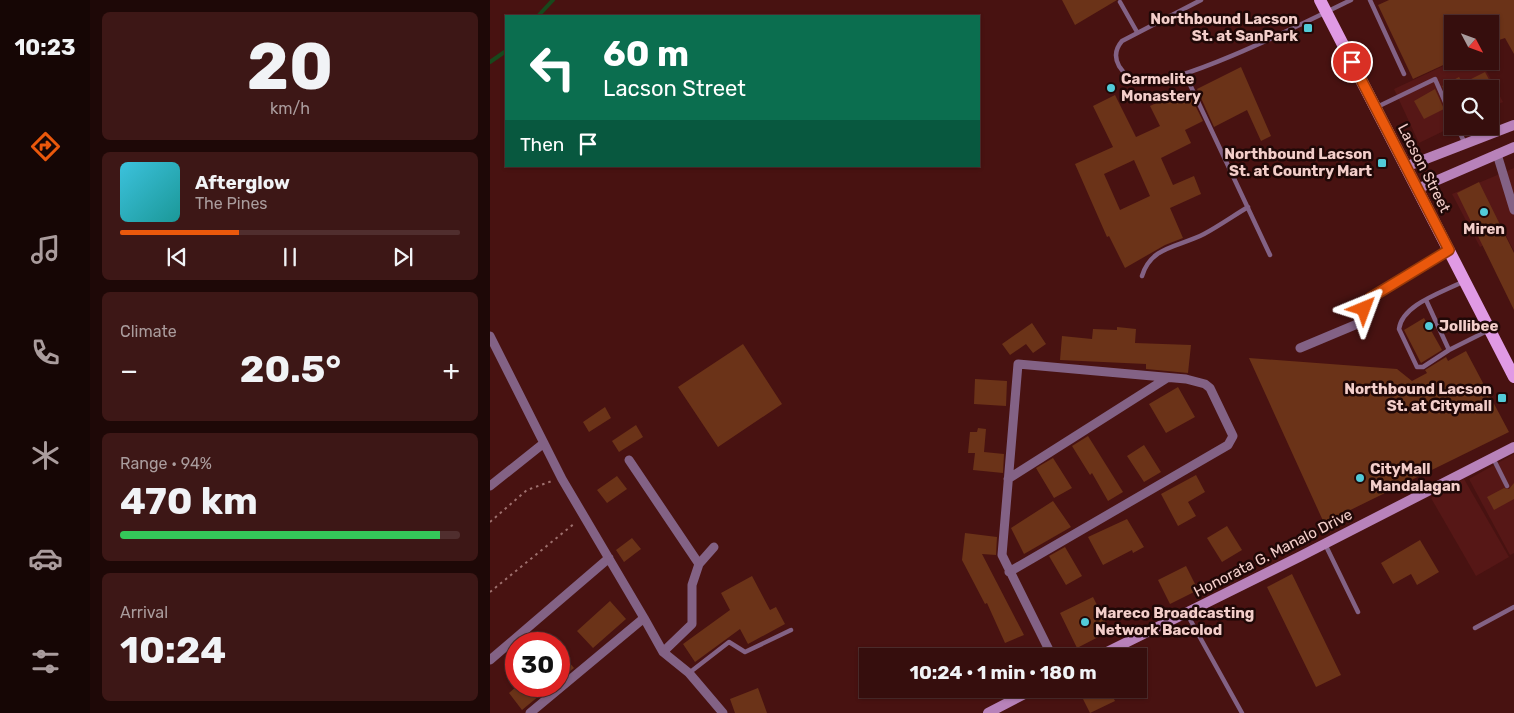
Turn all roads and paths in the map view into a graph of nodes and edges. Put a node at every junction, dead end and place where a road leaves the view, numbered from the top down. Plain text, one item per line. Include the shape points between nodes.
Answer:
1 (1201, 0) edge
2 (1320, 0) edge
3 (1351, 0) edge
4 (1370, 0) edge
5 (1120, 2) dead end
6 (1326, 12) junction
7 (1137, 32) junction
8 (1185, 74) junction
9 (1404, 74) dead end
10 (1444, 101) edge
11 (1375, 108) junction
12 (1514, 125) edge
13 (1461, 135) edge
14 (1465, 144) junction
15 (1514, 147) edge
16 (1497, 154) junction
17 (1406, 167) junction
18 (1417, 188) junction
19 (1248, 207) junction
20 (1514, 210) edge
21 (1449, 250) junction
22 (1270, 255) dead end
23 (1142, 276) dead end
24 (1466, 280) junction
25 (1426, 300) junction
26 (1490, 330) junction
27 (490, 336) edge
28 (1300, 348) dead end
29 (1449, 350) junction
30 (1514, 377) edge
31 (1167, 378) junction
32 (544, 443) junction
33 (1514, 447) edge
34 (1493, 458) junction
35 (629, 460) dead end
36 (1008, 478) junction
37 (562, 479) junction
38 (490, 486) edge
39 (1507, 486) dead end
40 (583, 517) junction
41 (490, 522) edge
42 (1325, 544) junction
43 (714, 547) dead end
44 (609, 558) junction
45 (699, 564) junction
46 (1009, 572) junction
47 (490, 592) edge
48 (1514, 607) edge
49 (1358, 612) dead end
50 (1186, 613) junction
51 (644, 618) junction
52 (1475, 628) dead end
53 (791, 630) dead end
54 (1048, 648) edge
55 (1114, 648) edge
56 (663, 652) junction
57 (490, 660) edge
58 (689, 673) junction
59 (1017, 698) edge
60 (530, 713) edge
61 (723, 713) edge
62 (988, 713) edge
63 (1242, 713) edge

1 - 7 lane
2 - 6 main road, Lacson Street
3 - 6 lane
4 - 9 lane
5 - 7 lane
6 - 8 lane
6 - 11 main road, Lacson Street
7 - 8 lane via 1118,47 1117,62 1125,75 1138,82 1156,82
8 - 19 lane
10 - 11 lane via 1434,79
11 - 17 main road, Lacson Street
12 - 14 street
13 - 14 lane
14 - 17 street
15 - 16 street
16 - 18 street
16 - 20 street
17 - 18 main road, Lacson Street
18 - 21 main road, Lacson Street
19 - 22 lane
19 - 23 lane via 1204,234 1166,248 1146,265
21 - 24 main road, Lacson Street
21 - 28 street via 1370,298 1362,322
24 - 25 lane
24 - 26 main road, Lacson Street
25 - 29 lane
25 - 29 lane via 1405,313 1399,329 1418,368
26 - 29 lane
26 - 30 main road, Lacson Street
27 - 32 street
31 - 36 street
31 - 36 street via 1018,364
31 - 46 street via 1196,382 1210,388 1232,436 1230,443
32 - 37 street
32 - 38 street
33 - 34 street, Honorata G. Manalo Drive
34 - 39 lane
34 - 42 street, Honorata G. Manalo Drive
35 - 45 street
36 - 46 street via 1002,554
37 - 40 street
37 - 41 path via 527,490
40 - 44 street
40 - 47 path
42 - 49 lane
42 - 50 street, Honorata G. Manalo Drive
43 - 45 street
44 - 51 street
44 - 57 street
45 - 56 street via 692,585 693,621
46 - 54 street
48 - 52 lane
50 - 55 street, Honorata G. Manalo Drive
50 - 63 lane
51 - 56 street
51 - 60 street
53 - 58 lane via 745,652 729,642
56 - 58 street
58 - 61 street
59 - 62 street

